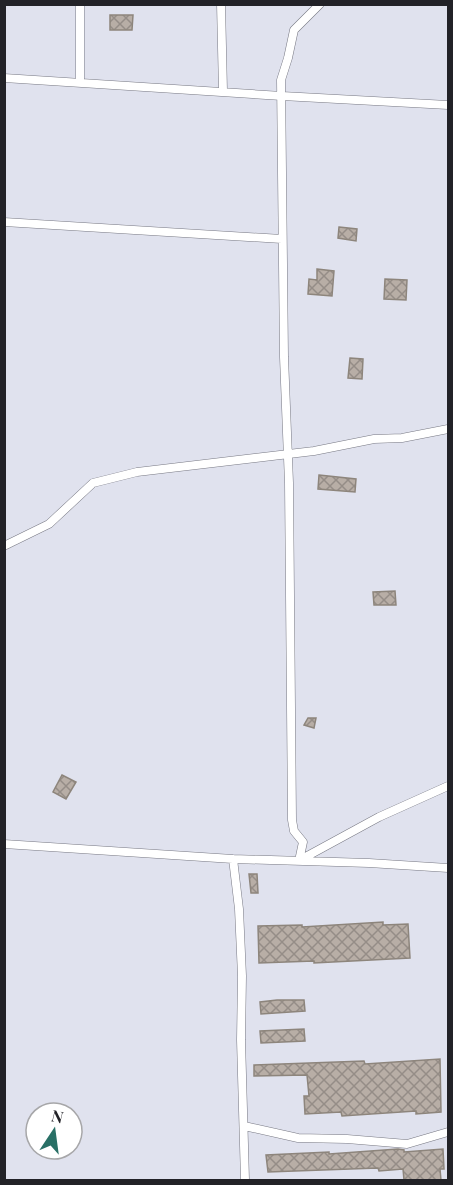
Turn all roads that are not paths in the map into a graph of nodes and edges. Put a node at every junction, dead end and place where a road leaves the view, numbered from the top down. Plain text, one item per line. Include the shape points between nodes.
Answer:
1 (80, 4) edge
2 (221, 4) edge
3 (320, 4) edge
4 (4, 78) edge
5 (80, 81) junction
6 (223, 91) junction
7 (282, 96) junction
8 (448, 105) edge
9 (4, 222) edge
10 (282, 239) junction
11 (448, 429) edge
12 (288, 454) junction
13 (4, 546) edge
14 (448, 786) edge
15 (4, 844) edge
16 (233, 859) junction
17 (299, 861) junction
18 (448, 868) edge
19 (244, 1126) junction
20 (448, 1132) edge
21 (245, 1180) edge

1 - 5 street
2 - 6 street
3 - 7 street via 294,30 281,80
4 - 5 street
5 - 6 street
6 - 7 street
7 - 8 street
7 - 10 street
9 - 10 street
10 - 12 street
11 - 12 street
12 - 13 street via 136,472 93,483 49,524
12 - 17 street via 292,820 294,831 303,842
14 - 17 street via 379,817
15 - 16 street
16 - 17 street
16 - 19 street via 241,954
17 - 18 street
19 - 20 street via 298,1138 407,1144
19 - 21 street

